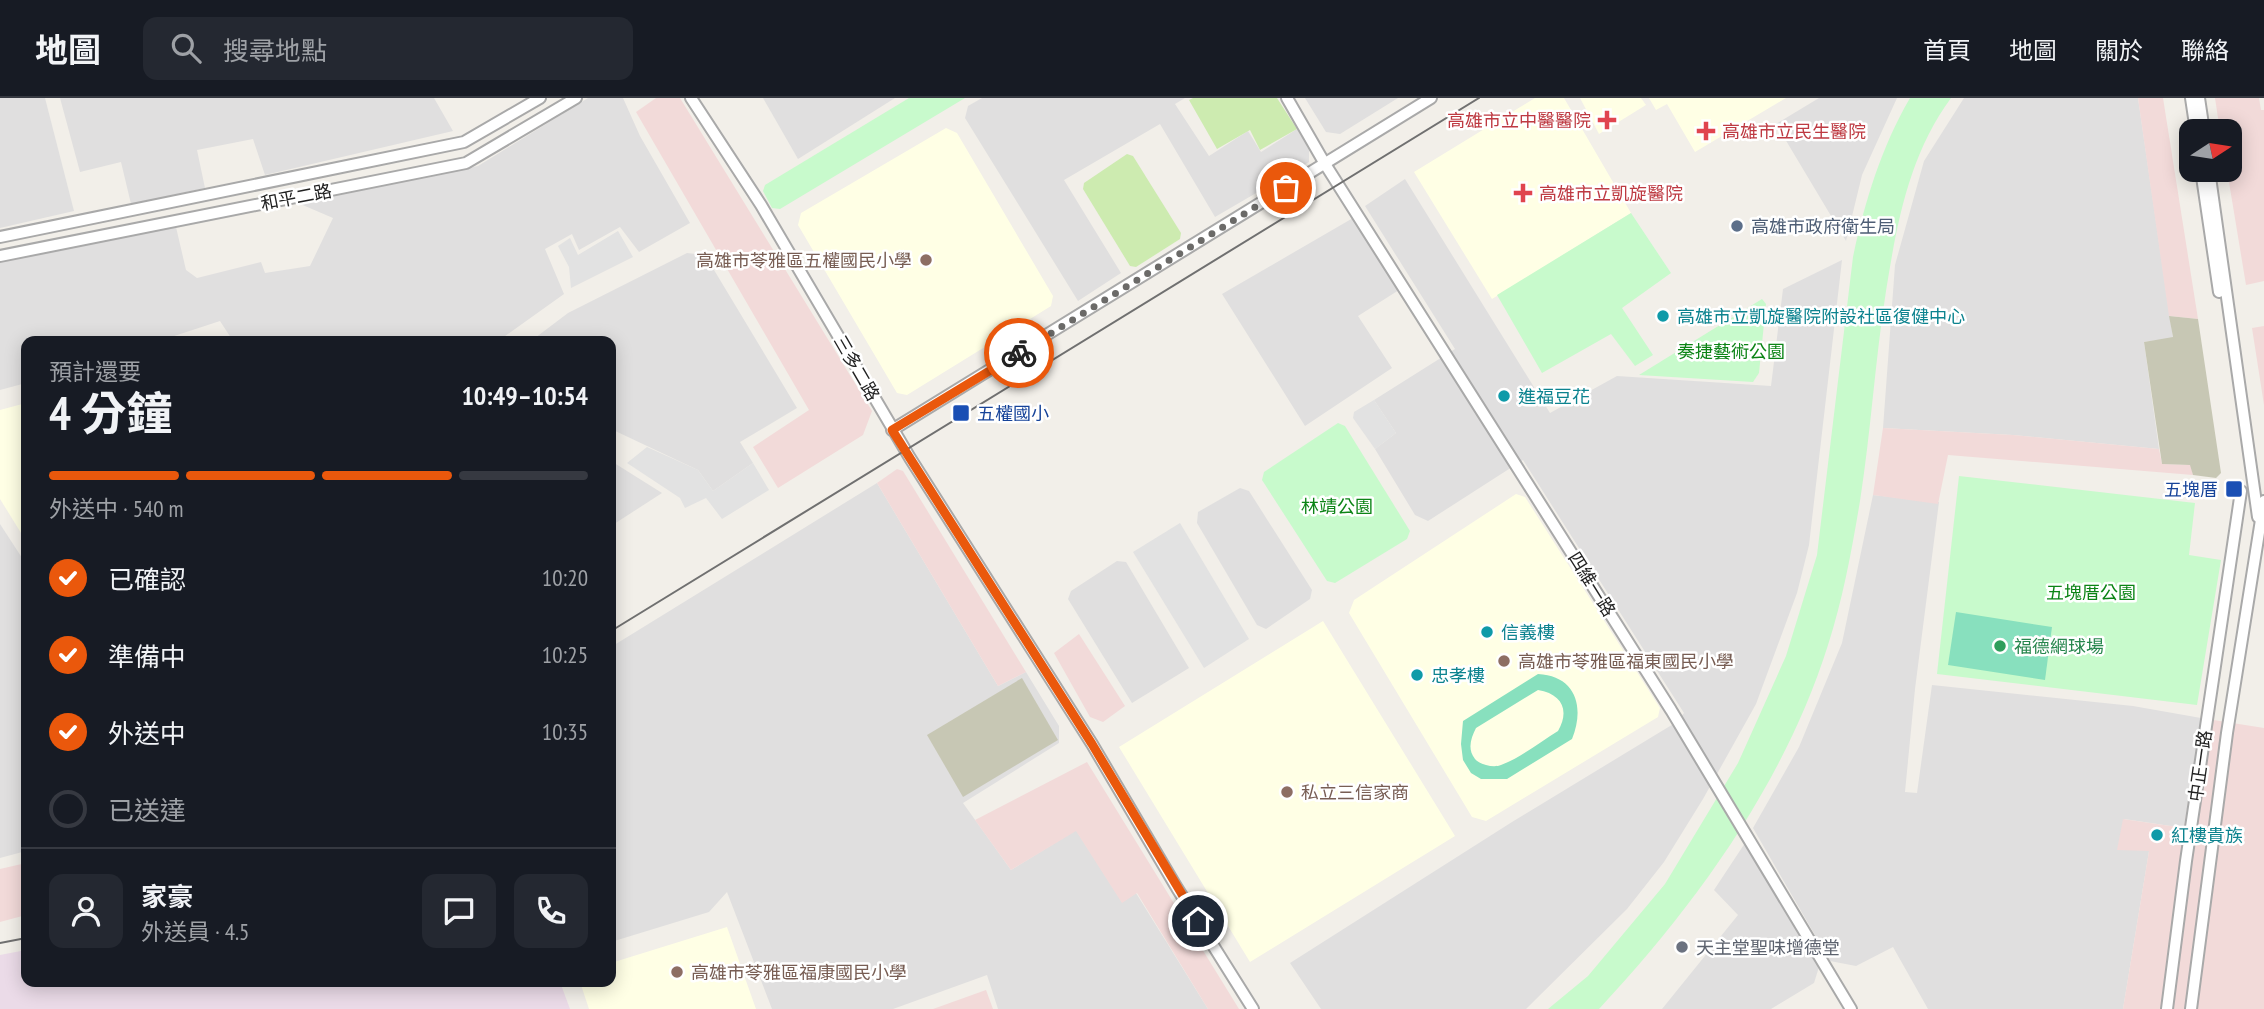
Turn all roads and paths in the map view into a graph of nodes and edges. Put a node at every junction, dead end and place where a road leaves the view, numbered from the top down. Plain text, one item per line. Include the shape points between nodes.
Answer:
1 (540, 98) edge
2 (576, 98) edge
3 (691, 98) edge
4 (1287, 98) edge
5 (1431, 98) edge
6 (2191, 98) edge
7 (2199, 98) edge
8 (2194, 119) edge
9 (2202, 119) edge
10 (1325, 164) junction
11 (2203, 182) edge
12 (2211, 182) edge
13 (0, 237) edge
14 (0, 256) edge
15 (892, 430) junction
16 (2241, 491) dead end
17 (2264, 501) edge
18 (2237, 523) junction
19 (2260, 528) junction
20 (1253, 1009) edge
21 (1851, 1009) edge
22 (2166, 1009) edge
23 (2191, 1009) edge

1 - 13 street, 和平二路 via 464,142
2 - 14 street, 和平二路 via 466,163
3 - 15 street, 三多二路 via 761,205
4 - 10 street, 四維一路
5 - 10 street
6 - 8 street
7 - 9 street
10 - 15 street
10 - 21 street, 四維一路 via 1671,710
11 - 18 street, 中正一路 via 2248,491
12 - 19 street, 中正一路
15 - 20 street, 三多二路 via 1092,744
16 - 18 street, 中正一路
17 - 19 street, 中正一路
18 - 22 street, 中正一路
19 - 23 street, 中正一路 via 2227,733

